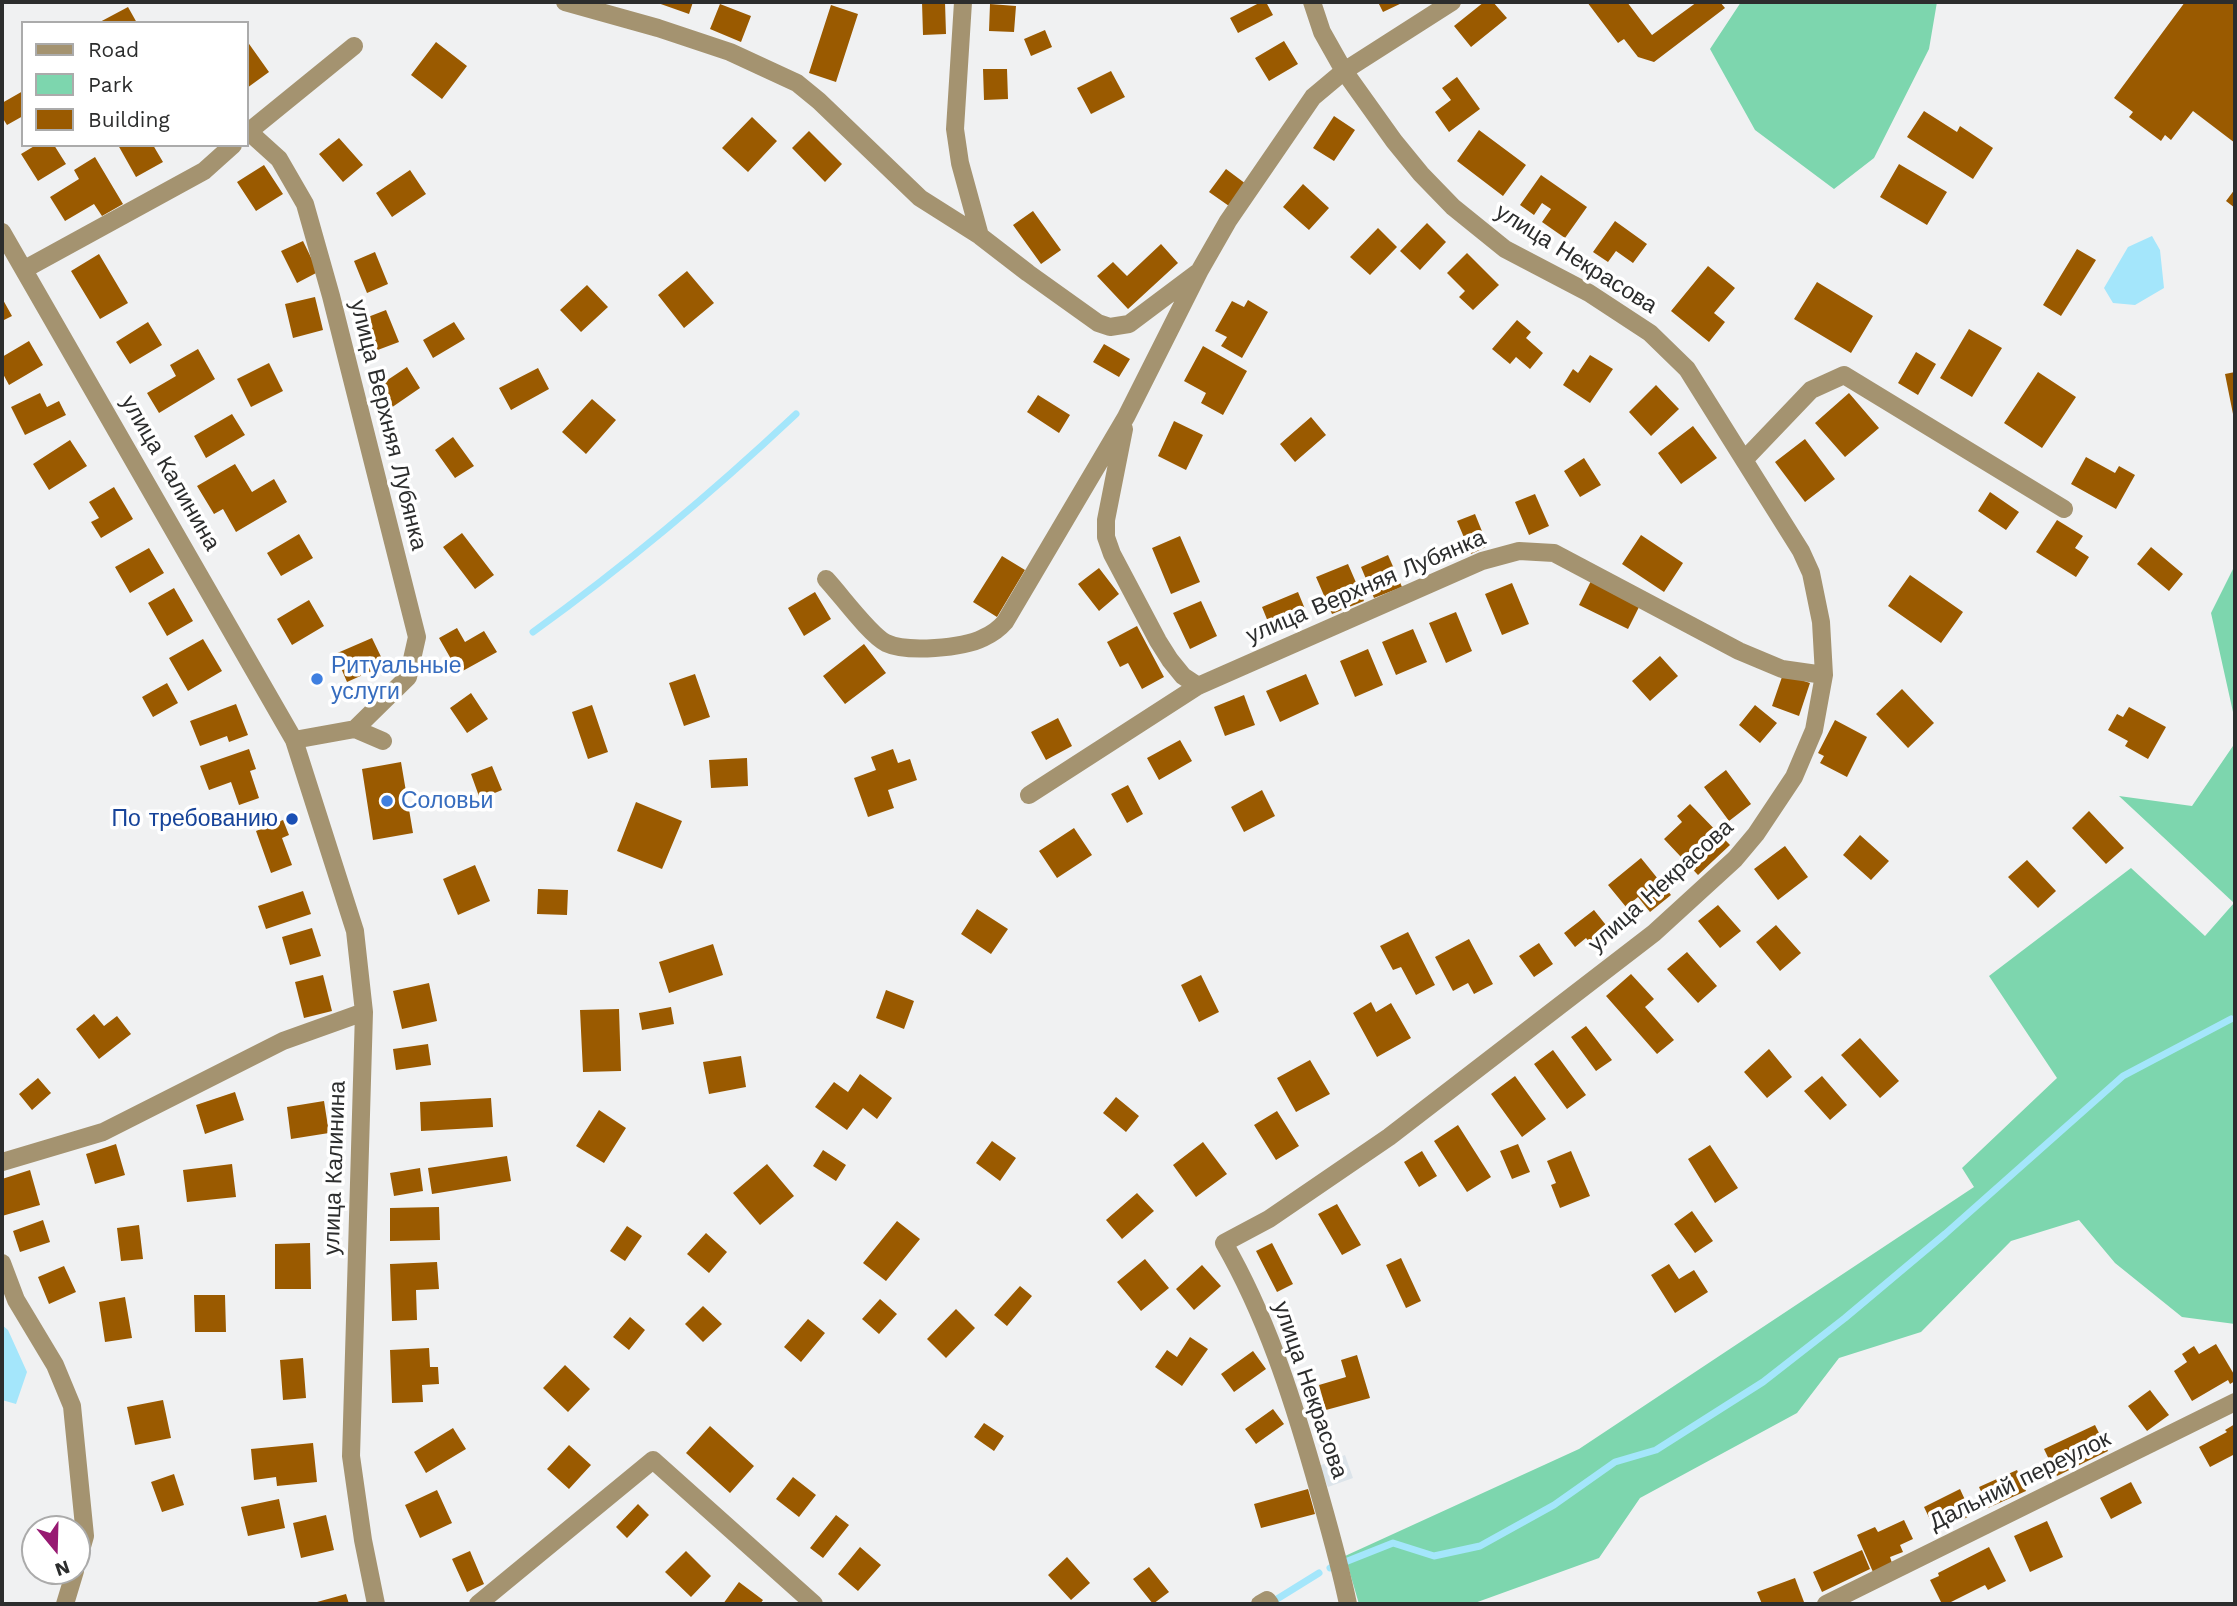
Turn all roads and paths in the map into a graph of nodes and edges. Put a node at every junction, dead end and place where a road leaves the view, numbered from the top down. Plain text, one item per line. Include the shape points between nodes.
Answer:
1 (565, 2) edge
2 (963, 2) edge
3 (1312, 2) edge
4 (1452, 2) edge
5 (354, 46) dead end
6 (1344, 71) junction
7 (248, 131) edge
8 (248, 133) edge
9 (231, 147) edge
10 (2, 232) edge
11 (980, 236) junction
12 (25, 268) junction
13 (1200, 270) junction
14 (1126, 417) junction
15 (1745, 459) junction
16 (2064, 509) dead end
17 (827, 579) dead end
18 (1824, 675) junction
19 (1198, 686) junction
20 (355, 729) junction
21 (294, 740) junction
22 (383, 741) dead end
23 (1029, 795) dead end
24 (364, 1012) junction
25 (2, 1163) edge
26 (2, 1263) edge
27 (2235, 1402) edge
28 (83, 1515) edge
29 (71, 1585) edge
30 (65, 1604) edge
31 (376, 1604) edge
32 (478, 1604) edge
33 (814, 1604) edge
34 (1348, 1604) edge
35 (1826, 1604) edge

1 - 11 street via 730,52 797,82 920,198
2 - 11 street via 955,129
3 - 6 street, улица Некрасова via 1322,32
4 - 6 street
5 - 7 street
6 - 13 street via 1314,97 1228,221
6 - 15 street, улица Некрасова via 1420,174 1453,207 1505,249 1589,293 1650,333 1687,369
8 - 20 street, улица Верхняя Лубянка via 279,159 305,204 417,637 408,677
9 - 12 street via 204,171
10 - 12 street, улица Калинина
11 - 13 street via 1028,274 1110,327 1136,320
12 - 21 street, улица Калинина
13 - 14 street
14 - 17 street via 1005,622 983,639 920,648 884,642
14 - 19 street via 1106,537 1158,641 1183,676
15 - 16 street via 1811,390 1844,375
15 - 18 street, улица Некрасова via 1811,573
18 - 19 street, улица Верхняя Лубянка via 1782,669 1739,651 1554,553 1519,551 1482,561
18 - 34 street, улица Некрасова via 1814,730 1794,777 1735,859 1654,933 1390,1137 1269,1219 1224,1243 1258,1309 1292,1398
19 - 23 street, улица Верхняя Лубянка
20 - 21 street
20 - 22 street
21 - 24 street, улица Калинина via 355,931
24 - 25 street via 283,1041 103,1132
24 - 31 street, улица Калинина via 351,1456
26 - 28 street via 16,1300 55,1366 72,1406
27 - 35 street, Дальний переулок
29 - 30 street
32 - 33 street via 653,1460

